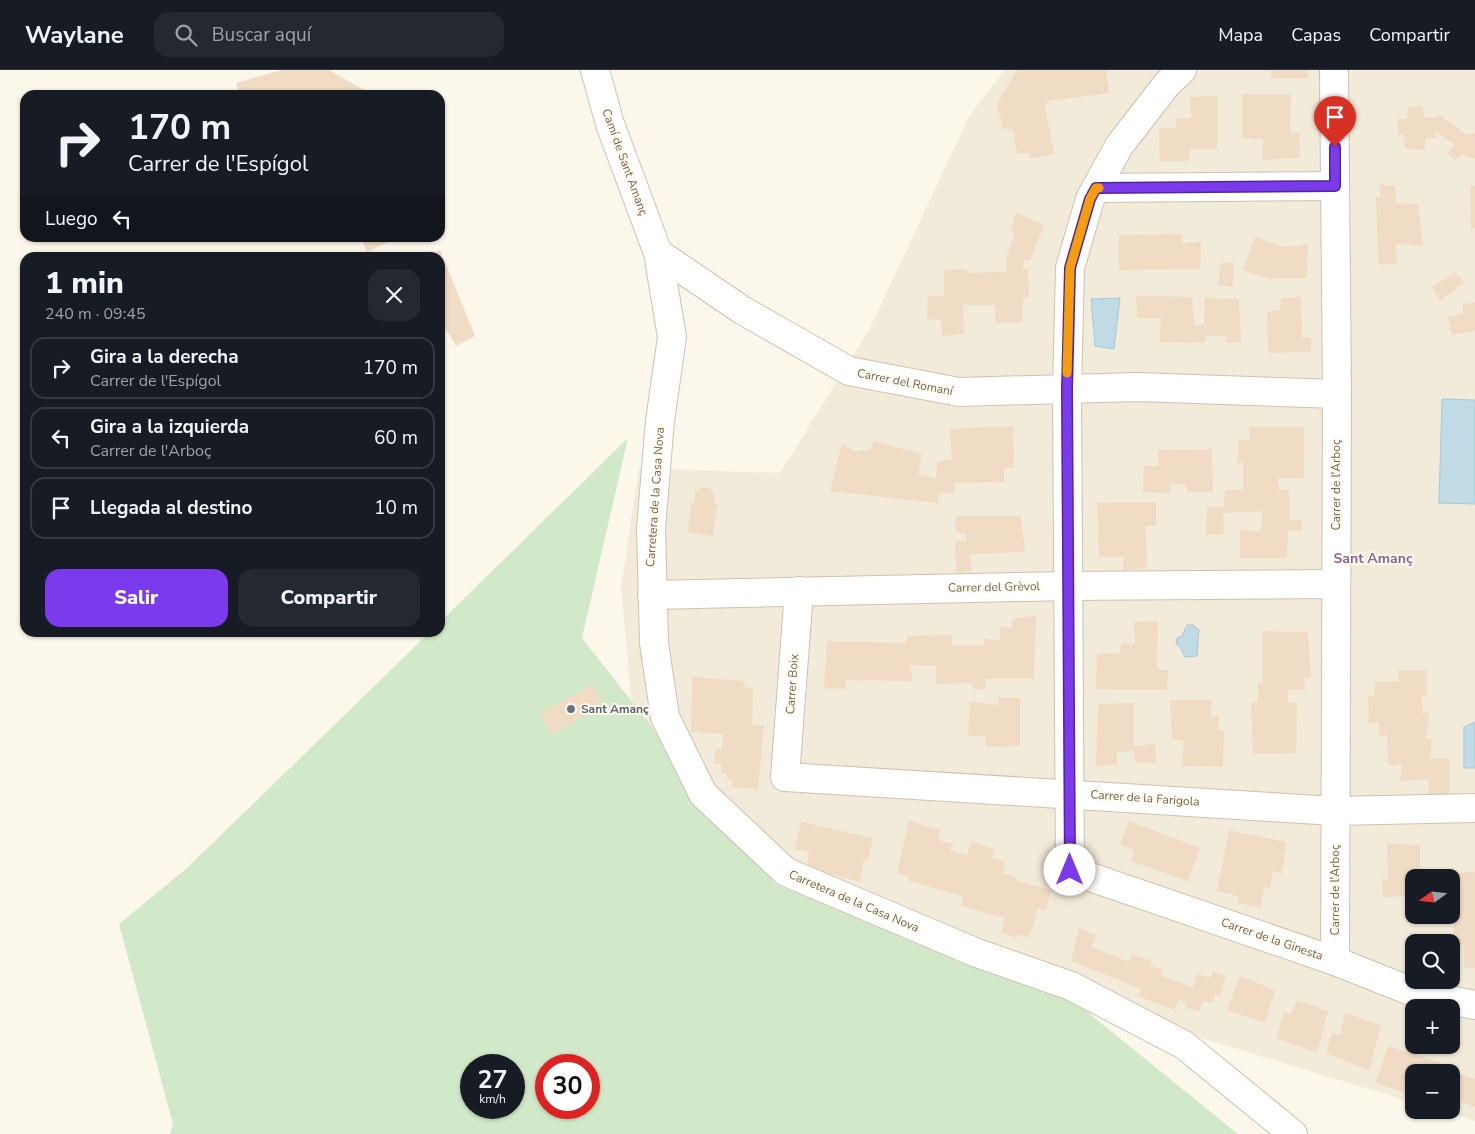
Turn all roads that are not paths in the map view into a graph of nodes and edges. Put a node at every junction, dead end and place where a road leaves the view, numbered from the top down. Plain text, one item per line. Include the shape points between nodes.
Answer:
1 (595, 70) edge
2 (1182, 70) edge
3 (1334, 70) edge
4 (1335, 186) junction
5 (1096, 188) junction
6 (658, 252) junction
7 (1067, 390) junction
8 (1337, 394) junction
9 (1336, 584) junction
10 (1068, 586) junction
11 (799, 591) junction
12 (652, 595) junction
13 (785, 777) joint
14 (1070, 793) junction
15 (1475, 808) edge
16 (1335, 811) junction
17 (1335, 961) junction
18 (1475, 1005) edge
19 (1293, 1134) edge

1 - 6 street, Camí de Sant Amanç via 610,124
2 - 5 street via 1167,84 1119,146
3 - 4 street, Carrer de l'Arboç
4 - 5 street
4 - 8 street, Carrer de l'Arboç
5 - 7 street via 1070,268
6 - 7 street, Carrer del Romaní via 742,310 849,371 959,392
6 - 12 street, Carretera de la Casa Nova via 672,337 660,421 651,528
7 - 8 street, Carrer del Romaní via 1136,387
7 - 10 street
8 - 9 street, Carrer de l'Arboç
9 - 10 street, Carrer del Grèvol
9 - 16 street, Carrer de l'Arboç
10 - 11 street, Carrer del Grèvol
10 - 14 street
11 - 12 street, Carrer del Grèvol
11 - 13 street, Carrer Boix
12 - 19 street, Carretera de la Casa Nova via 654,644 665,717 703,794 786,872 977,953 1071,986 1184,1045
13 - 14 street, Carrer de la Farigola
14 - 16 street, Carrer de la Farigola
14 - 17 street, Carrer de la Ginesta via 1070,870
15 - 16 street, Carrer de la Farigola
16 - 17 street, Carrer de l'Arboç
17 - 18 street, Carrer de la Ginesta via 1418,994

